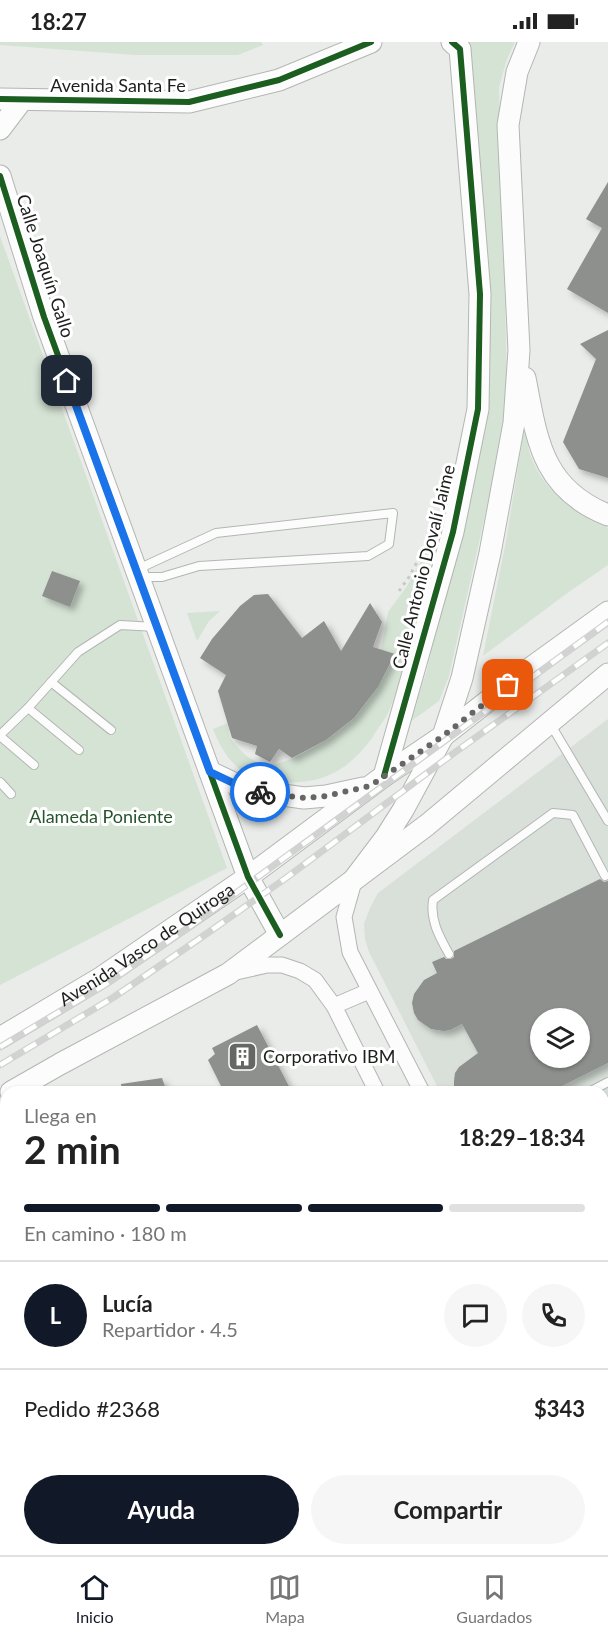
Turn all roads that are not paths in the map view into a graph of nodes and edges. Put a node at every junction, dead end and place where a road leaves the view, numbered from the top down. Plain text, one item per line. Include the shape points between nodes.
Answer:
1 (452, 42) edge
2 (529, 42) edge
3 (364, 44) edge
4 (0, 99) edge
5 (22, 100) junction
6 (0, 129) edge
7 (0, 176) edge
8 (519, 350) junction
9 (608, 515) edge
10 (138, 574) junction
11 (608, 612) edge
12 (157, 627) junction
13 (608, 674) edge
14 (51, 682) junction
15 (28, 708) junction
16 (550, 723) junction
17 (111, 730) dead end
18 (0, 736) edge
19 (443, 736) junction
20 (79, 750) dead end
21 (34, 765) dead end
22 (210, 772) junction
23 (377, 781) junction
24 (0, 782) edge
25 (11, 794) dead end
26 (608, 821) edge
27 (605, 876) dead end
28 (248, 877) junction
29 (355, 878) junction
30 (280, 935) junction
31 (449, 954) dead end
32 (228, 974) junction
33 (369, 990) junction
34 (334, 1006) junction
35 (0, 1038) edge
36 (22, 1086) edge
37 (374, 1086) edge
38 (419, 1086) edge

1 - 23 street, Calle Antonio Dovalí Jaime via 460,50 480,294 478,409 453,532
2 - 8 street via 517,72 508,125
3 - 5 street, Avenida Santa Fe via 279,80 189,102
4 - 5 street, Avenida Santa Fe
5 - 6 street
7 - 10 street, Calle Joaquín Gallo via 44,317
8 - 9 street via 536,434 548,466 569,492
8 - 19 street via 514,423 490,553 462,678
10 - 10 lane via 162,577 198,566 368,556 389,544 393,513 216,533
10 - 12 street, Calle Joaquín Gallo
11 - 19 street, Avenida Vasco de Quiroga
12 - 14 lane via 120,625 78,652
12 - 22 street, Calle Joaquín Gallo
13 - 16 street
14 - 15 lane
14 - 17 lane
15 - 18 lane
15 - 20 lane
16 - 26 lane
16 - 29 street via 427,825
18 - 21 lane
19 - 23 street, Avenida Vasco de Quiroga
19 - 29 street via 403,810
22 - 23 street via 248,790 304,798 326,796
22 - 28 street, Calle Joaquín Gallo
23 - 28 street, Avenida Vasco de Quiroga
24 - 25 lane
27 - 31 lane via 573,815 553,813 433,900 431,913
28 - 30 street, Calle Joaquín Gallo
28 - 35 street, Avenida Vasco de Quiroga via 102,977
29 - 30 street
29 - 33 street via 344,917 346,933 350,952
30 - 32 street
32 - 34 street via 267,964 282,965 315,980
32 - 36 street
33 - 34 street
33 - 38 street
34 - 37 street

